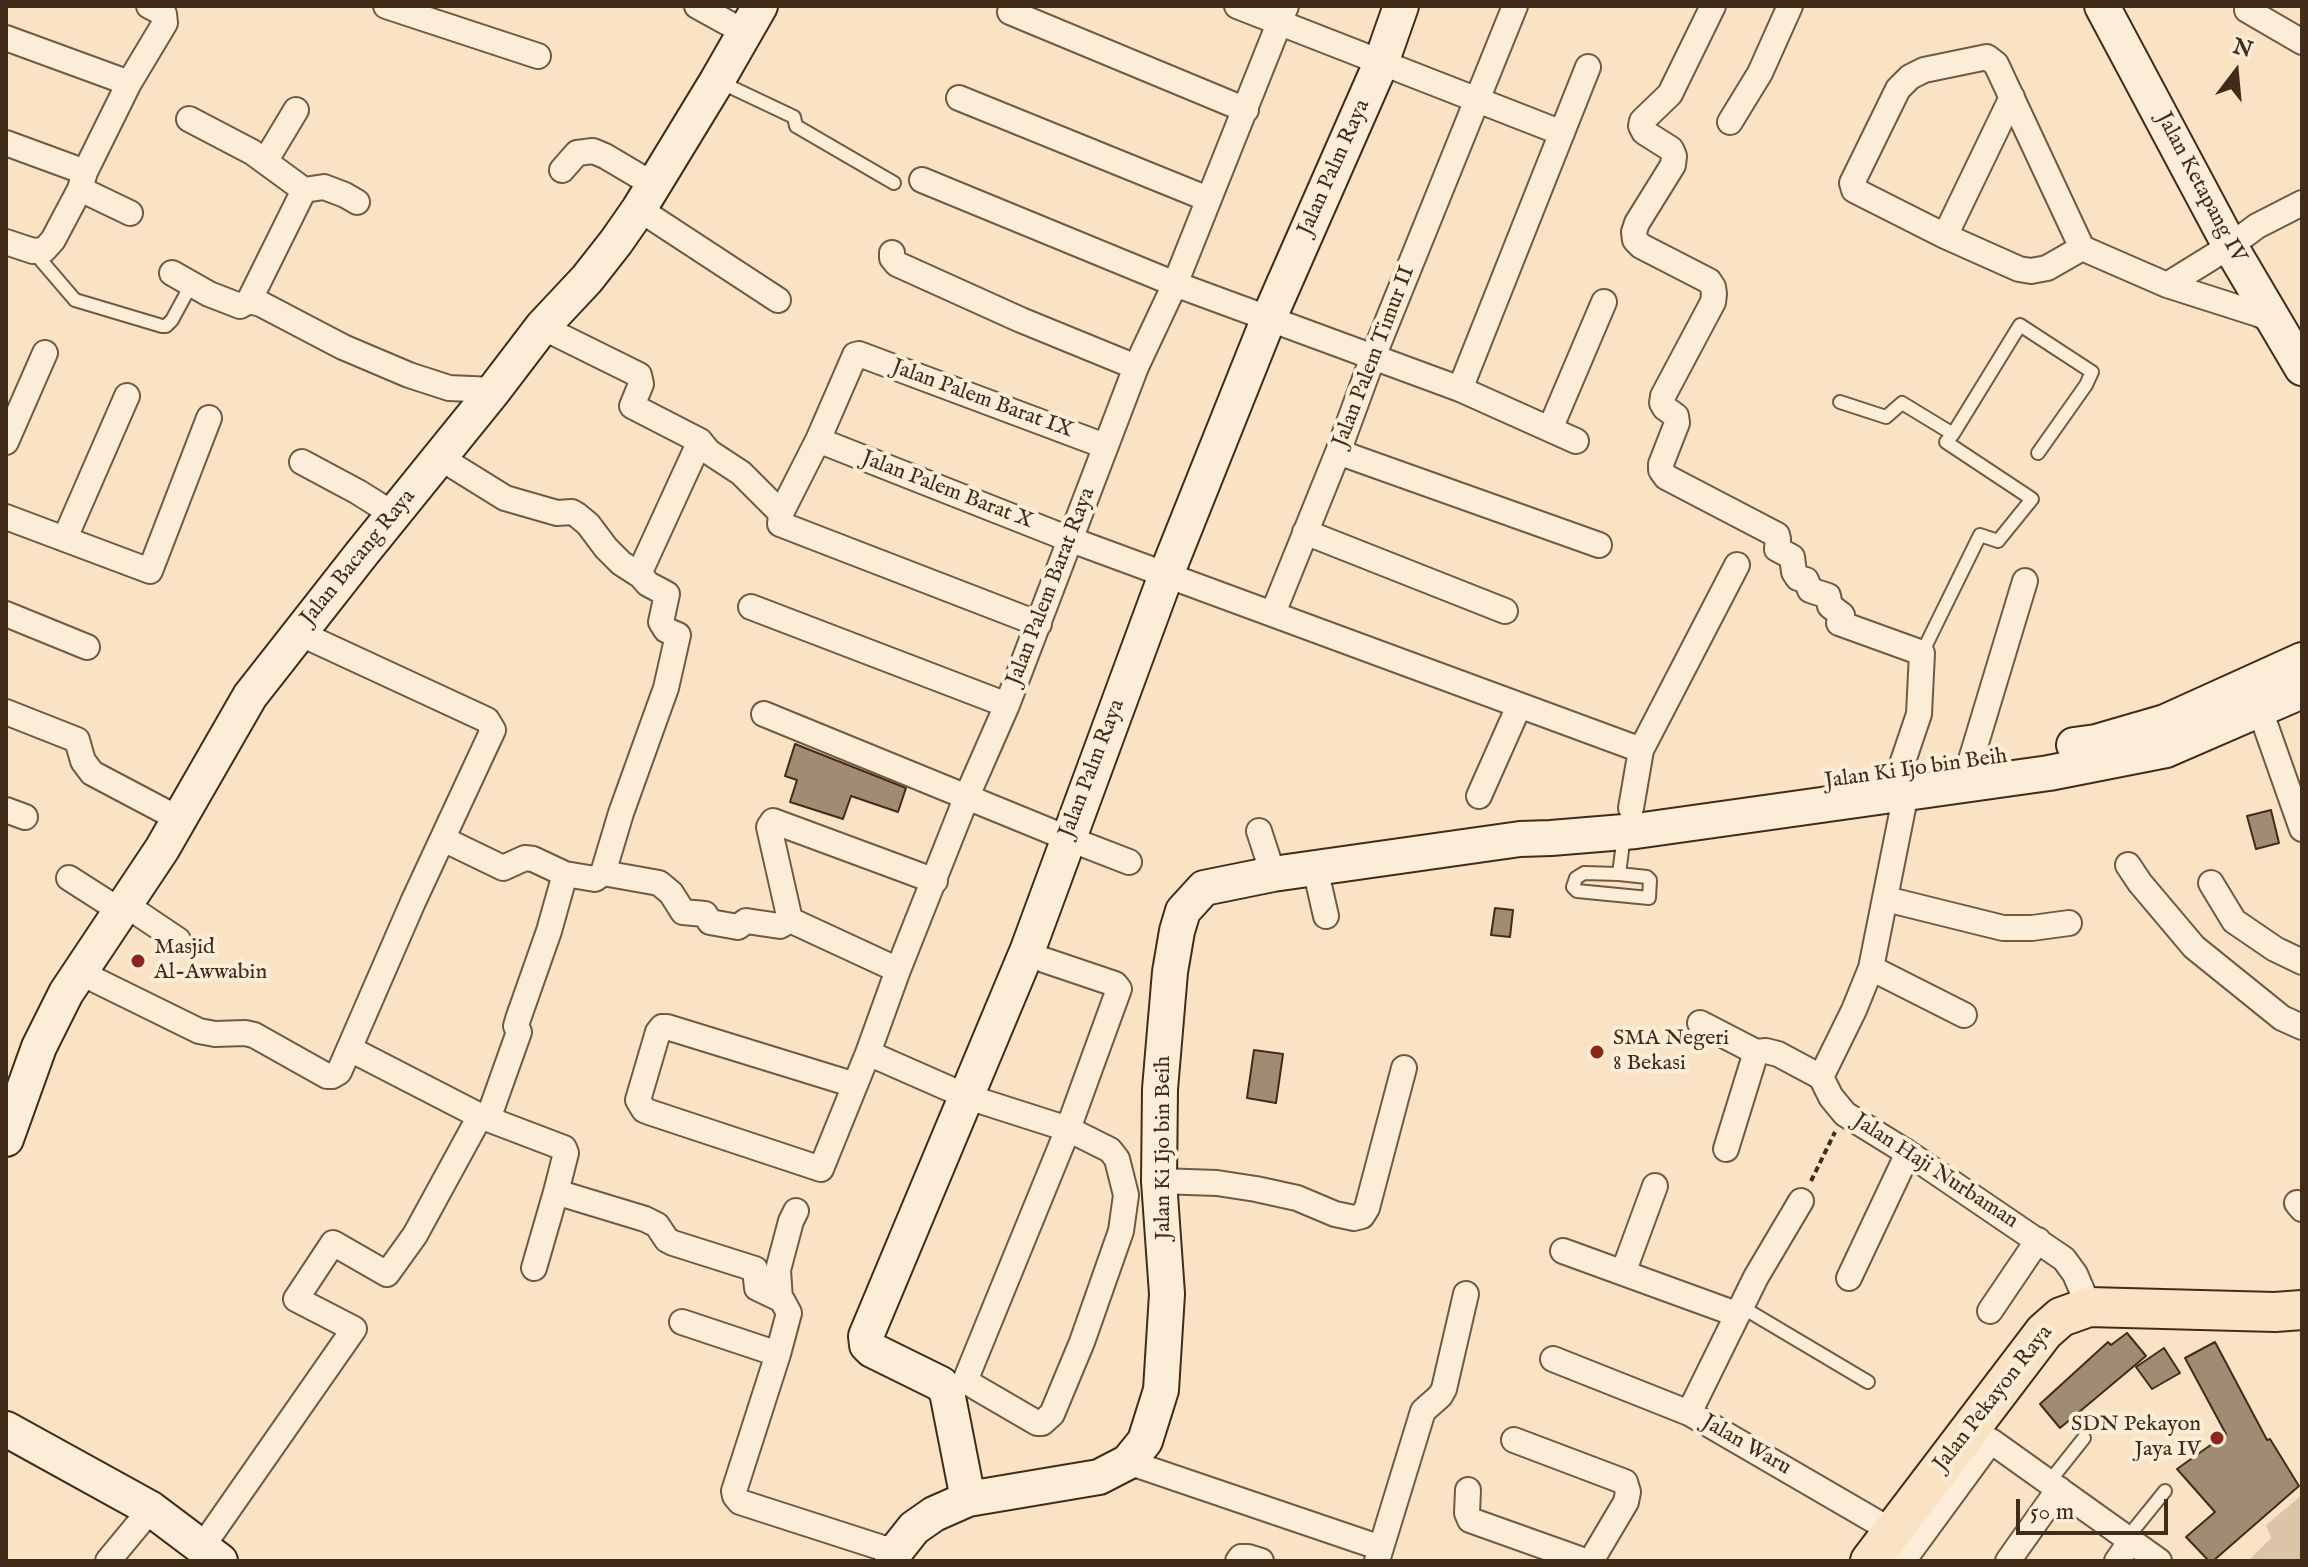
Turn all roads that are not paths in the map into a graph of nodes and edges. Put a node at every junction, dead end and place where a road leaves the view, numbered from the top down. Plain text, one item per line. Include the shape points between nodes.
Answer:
1 (149, 6) edge
2 (386, 6) edge
3 (697, 6) edge
4 (1237, 6) edge
5 (1401, 6) edge
6 (1515, 6) edge
7 (1713, 6) edge
8 (1790, 6) edge
9 (2102, 6) edge
10 (2247, 10) dead end
11 (1010, 12) dead end
12 (1283, 15) edge
13 (753, 20) edge
14 (6, 38) edge
15 (2302, 42) edge
16 (538, 56) dead end
17 (1381, 63) junction
18 (1588, 67) dead end
19 (717, 81) junction
20 (129, 83) junction
21 (2012, 97) junction
22 (959, 98) dead end
23 (1477, 100) junction
24 (296, 110) dead end
25 (1246, 110) junction
26 (189, 119) dead end
27 (1730, 122) dead end
28 (1562, 133) junction
29 (6, 143) edge
30 (266, 160) junction
31 (562, 170) dead end
32 (82, 180) junction
33 (922, 180) dead end
34 (894, 183) dead end
35 (304, 190) junction
36 (647, 197) junction
37 (1208, 199) junction
38 (357, 202) dead end
39 (2302, 203) edge
40 (130, 213) dead end
41 (1945, 236) junction
42 (6, 242) edge
43 (2230, 246) junction
44 (2082, 248) junction
45 (33, 251) junction
46 (892, 253) dead end
47 (182, 278) joint
48 (1175, 284) junction
49 (2167, 285) junction
50 (778, 300) dead end
51 (249, 301) junction
52 (1604, 302) dead end
53 (1268, 320) junction
54 (2273, 321) junction
55 (542, 327) junction
56 (45, 353) dead end
57 (1373, 357) junction
58 (1136, 367) junction
59 (2302, 368) edge
60 (1460, 389) junction
61 (494, 390) junction
62 (127, 396) dead end
63 (1840, 402) dead end
64 (209, 418) dead end
65 (1550, 429) junction
66 (1953, 434) junction
67 (818, 440) junction
68 (700, 441) junction
69 (1576, 441) dead end
70 (6, 442) edge
71 (1105, 446) junction
72 (1338, 452) junction
73 (2038, 453) dead end
74 (439, 457) junction
75 (302, 462) dead end
76 (781, 513) junction
77 (393, 514) junction
78 (6, 517) edge
79 (1305, 532) junction
80 (65, 538) junction
81 (1069, 539) junction
82 (1599, 545) dead end
83 (1737, 565) dead end
84 (639, 574) junction
85 (1166, 575) junction
86 (2025, 581) dead end
87 (751, 607) dead end
88 (1505, 611) dead end
89 (1273, 613) junction
90 (6, 614) edge
91 (1039, 624) junction
92 (299, 633) junction
93 (87, 647) dead end
94 (1922, 653) junction
95 (2302, 660) edge
96 (2302, 691) edge
97 (1007, 705) junction
98 (1519, 706) junction
99 (2260, 710) junction
100 (6, 712) edge
101 (764, 714) dead end
102 (1641, 750) junction
103 (1970, 774) junction
104 (1903, 783) junction
105 (967, 796) junction
106 (1479, 796) dead end
107 (179, 819) junction
108 (1628, 820) junction
109 (2302, 829) edge
110 (1259, 831) dead end
111 (1067, 838) junction
112 (443, 839) junction
113 (1129, 862) dead end
114 (2128, 865) dead end
115 (1315, 868) junction
116 (603, 873) junction
117 (565, 874) junction
118 (1273, 874) junction
119 (1619, 874) junction
120 (69, 878) dead end
121 (935, 881) junction
122 (2211, 883) dead end
123 (1886, 899) junction
124 (121, 907) junction
125 (1326, 916) dead end
126 (790, 920) junction
127 (2069, 923) dead end
128 (178, 940) dead end
129 (1044, 960) dead end
130 (2302, 962) edge
131 (1871, 968) junction
132 (898, 970) junction
133 (79, 972) junction
134 (1964, 1015) dead end
135 (1700, 1023) dead end
136 (2302, 1027) edge
137 (350, 1049) junction
138 (1756, 1052) junction
139 (868, 1053) junction
140 (1404, 1068) dead end
141 (1821, 1077) junction
142 (855, 1085) junction
143 (968, 1097) junction
144 (484, 1118) junction
145 (1068, 1129) junction
146 (6, 1139) edge
147 (1726, 1149) dead end
148 (1908, 1153) junction
149 (1159, 1181) junction
150 (1655, 1186) dead end
151 (556, 1192) junction
152 (1801, 1201) road end
153 (796, 1211) dead end
154 (2038, 1240) junction
155 (1563, 1251) dead end
156 (534, 1268) dead end
157 (1623, 1273) junction
158 (1849, 1278) dead end
159 (1466, 1294) dead end
160 (780, 1299) junction
161 (2089, 1307) junction
162 (1738, 1310) junction
163 (1990, 1311) dead end
164 (2293, 1316) edge
165 (682, 1322) dead end
166 (778, 1354) junction
167 (1553, 1359) dead end
168 (1868, 1382) dead end
169 (1689, 1413) junction
170 (6, 1429) edge
171 (2084, 1438) dead end
172 (1514, 1440) dead end
173 (1128, 1462) junction
174 (2054, 1486) junction
175 (1468, 1490) dead end
176 (2165, 1491) dead end
177 (968, 1499) junction
178 (151, 1509) junction
179 (1898, 1546) edge
180 (2125, 1547) edge
181 (211, 1554) edge
182 (1379, 1555) edge
183 (894, 1556) edge
184 (108, 1561) edge
185 (1238, 1561) edge
186 (1261, 1561) edge
187 (1588, 1561) edge
188 (1870, 1561) edge
189 (2008, 1561) edge
190 (2159, 1561) edge

1 - 20 street via 164,14 165,23
2 - 16 street
3 - 13 street
4 - 12 street
5 - 17 street, Jalan Palm Raya
6 - 23 street, Jalan Palem Timur II
7 - 94 street via 1670,94 1641,126 1674,156 1637,223 1635,240 1709,281 1714,294 1663,396 1662,403 1677,423 1661,470 1777,535 1777,549 1792,557 1794,572 1810,590 1828,596 1830,606 1842,615 1839,623
8 - 27 street via 1760,73
9 - 43 street, Jalan Ketapang IV
10 - 15 street
11 - 25 street
12 - 17 street
12 - 25 street, Jalan Palem Barat Raya
13 - 19 street, Jalan Bacang Raya
14 - 20 street
17 - 23 street
17 - 53 street, Jalan Palm Raya
18 - 28 street
19 - 34 lane via 794,117 796,126
19 - 36 street, Jalan Bacang Raya
20 - 32 street
21 - 41 street
21 - 41 street via 1987,57 1910,77 1898,89 1852,183 1854,190
21 - 44 street
22 - 37 street
23 - 28 street
23 - 57 street, Jalan Palem Timur II
24 - 30 street
25 - 37 street, Jalan Palem Barat Raya
26 - 30 street
28 - 60 street
29 - 32 street
30 - 35 street
31 - 36 street via 577,153 593,151
32 - 40 street
32 - 45 street via 53,240 44,250
33 - 48 street
35 - 38 street via 324,187
35 - 51 street
36 - 50 street
36 - 55 street, Jalan Bacang Raya via 587,279
37 - 48 street, Jalan Palem Barat Raya
39 - 43 street
41 - 44 street via 2031,271
42 - 45 street
43 - 49 street
43 - 54 street, Jalan Ketapang IV
44 - 49 street
45 - 47 lane via 75,300 162,326 172,320
46 - 58 street via 897,264
47 - 51 street via 240,306
48 - 53 street
48 - 58 street, Jalan Palem Barat Raya
49 - 54 street
51 - 61 street via 409,375 449,388
52 - 65 street
53 - 57 street
53 - 85 street, Jalan Palm Raya
54 - 59 street, Jalan Ketapang IV
55 - 61 street, Jalan Bacang Raya
55 - 68 street via 639,375 632,406
56 - 70 street
57 - 60 street
57 - 72 street, Jalan Palem Timur II
58 - 71 street, Jalan Palem Barat Raya
60 - 65 street
61 - 74 street, Jalan Bacang Raya
62 - 80 street
63 - 66 lane via 1886,417 1902,403
64 - 80 street via 150,571
65 - 69 street
66 - 73 lane via 2020,325 2092,372
66 - 94 lane via 1946,442 2032,499 1998,541 1980,535
67 - 71 street, Jalan Palem Barat IX via 852,359 859,354
67 - 76 street
67 - 81 street, Jalan Palem Barat X
68 - 76 street
68 - 84 street
71 - 81 street, Jalan Palem Barat Raya
72 - 79 street, Jalan Palem Timur II
72 - 82 street
74 - 77 street, Jalan Bacang Raya
74 - 84 street via 505,498 577,515
75 - 77 street
76 - 91 street via 780,524
77 - 92 street, Jalan Bacang Raya
78 - 80 street
79 - 88 street
79 - 89 street, Jalan Palem Timur II
81 - 85 street, Jalan Palem Barat X
81 - 91 street, Jalan Palem Barat Raya
83 - 102 street
84 - 116 street via 667,594 661,622 678,635 666,688
85 - 89 street, Jalan Palem Barat X
85 - 111 street, Jalan Palm Raya
86 - 103 street
87 - 97 street
89 - 98 street, Jalan Palem Barat X
90 - 93 street
91 - 97 street, Jalan Palem Barat Raya
92 - 107 street, Jalan Bacang Raya via 250,696
92 - 112 street via 490,722 493,734
94 - 104 street via 1919,714
95 - 103 street, Jalan Ki Ijo bin Beih via 2165,722
96 - 99 street, Jalan Ki Ijo bin Beih
97 - 105 street, Jalan Palem Barat Raya
98 - 102 street, Jalan Palem Barat X
98 - 106 street
99 - 103 street, Jalan Ki Ijo bin Beih via 2166,750 2049,773
99 - 109 street
100 - 107 street via 77,740 92,773
101 - 105 street
102 - 108 street
103 - 104 street, Jalan Ki Ijo bin Beih
104 - 108 street, Jalan Ki Ijo bin Beih
104 - 123 street
105 - 111 street
105 - 121 street, Jalan Palem Barat Raya
107 - 124 street, Jalan Bacang Raya
108 - 115 street, Jalan Ki Ijo bin Beih via 1568,816 1520,839
108 - 119 lane
110 - 118 street
111 - 113 street
111 - 143 street, Jalan Palm Raya
112 - 117 street via 496,866 508,868 533,859
112 - 137 street
114 - 136 street via 2194,947 2282,1018
115 - 118 street, Jalan Ki Ijo bin Beih
115 - 125 street
116 - 117 street via 595,879
116 - 126 street via 659,883 683,912 705,914 710,922 780,926
117 - 144 street via 516,1026 519,1032
118 - 149 street, Jalan Ki Ijo bin Beih via 1204,888 1183,911 1165,1025
119 - 119 lane via 1647,877 1649,898 1573,887 1584,873
120 - 124 street
121 - 126 street via 773,821 769,827
121 - 132 street, Jalan Palem Barat Raya
122 - 130 street via 2234,921
123 - 127 street via 2003,928
123 - 131 street
124 - 128 street
124 - 133 street, Jalan Bacang Raya
126 - 132 street
129 - 145 street via 1119,989
131 - 134 street
131 - 141 street
132 - 139 street, Jalan Palem Barat Raya
133 - 137 street via 199,1031 254,1035 327,1076 339,1072
133 - 146 street, Jalan Bacang Raya via 39,1047
135 - 138 street
137 - 144 street
138 - 141 street via 1778,1054
138 - 147 street
139 - 142 street, Jalan Palem Barat Raya
139 - 143 street
140 - 149 street via 1362,1216 1335,1214 1256,1189
141 - 148 street, Jalan Haji Nurbaman via 1845,1114
142 - 142 street, Jalan Palem Barat Raya via 821,1169 644,1110 638,1095 662,1027
143 - 145 street
143 - 177 street, Jalan Palm Raya via 866,1336 872,1350 941,1384 947,1392
144 - 151 street via 565,1150
144 - 181 street via 387,1274 333,1243 296,1299 354,1329
145 - 145 street via 965,1381 1037,1423 1052,1414 1082,1342 1121,1231 1126,1195 1110,1150
148 - 154 street, Jalan Haji Nurbaman
148 - 158 street
149 - 173 street, Jalan Ki Ijo bin Beih via 1167,1294 1161,1390 1145,1441
150 - 157 street
151 - 156 street
151 - 160 street via 645,1219 673,1243 751,1267 759,1291
152 - 162 street, Jalan Waru
153 - 160 street via 778,1270
154 - 161 street, Jalan Haji Nurbaman via 2064,1259
154 - 163 street
155 - 157 street
157 - 162 street
159 - 182 street via 1444,1389 1423,1411
160 - 166 street via 789,1313
161 - 164 main road, Jalan Pekayon Raya
161 - 179 main road, Jalan Pekayon Raya via 2061,1317 2044,1332
162 - 168 lane
162 - 169 street, Jalan Waru
165 - 166 street
166 - 183 street via 735,1496
167 - 169 street
169 - 179 street, Jalan Waru
170 - 178 street
171 - 174 lane
172 - 187 street via 1625,1482 1626,1502
173 - 177 street via 1099,1477
173 - 182 street
174 - 179 street via 1991,1441
174 - 180 street
174 - 189 street
175 - 187 street via 1470,1520
176 - 180 lane
177 - 183 street via 914,1528
178 - 181 street
178 - 184 street
179 - 188 main road, Jalan Pekayon Raya
180 - 190 street
185 - 186 street

